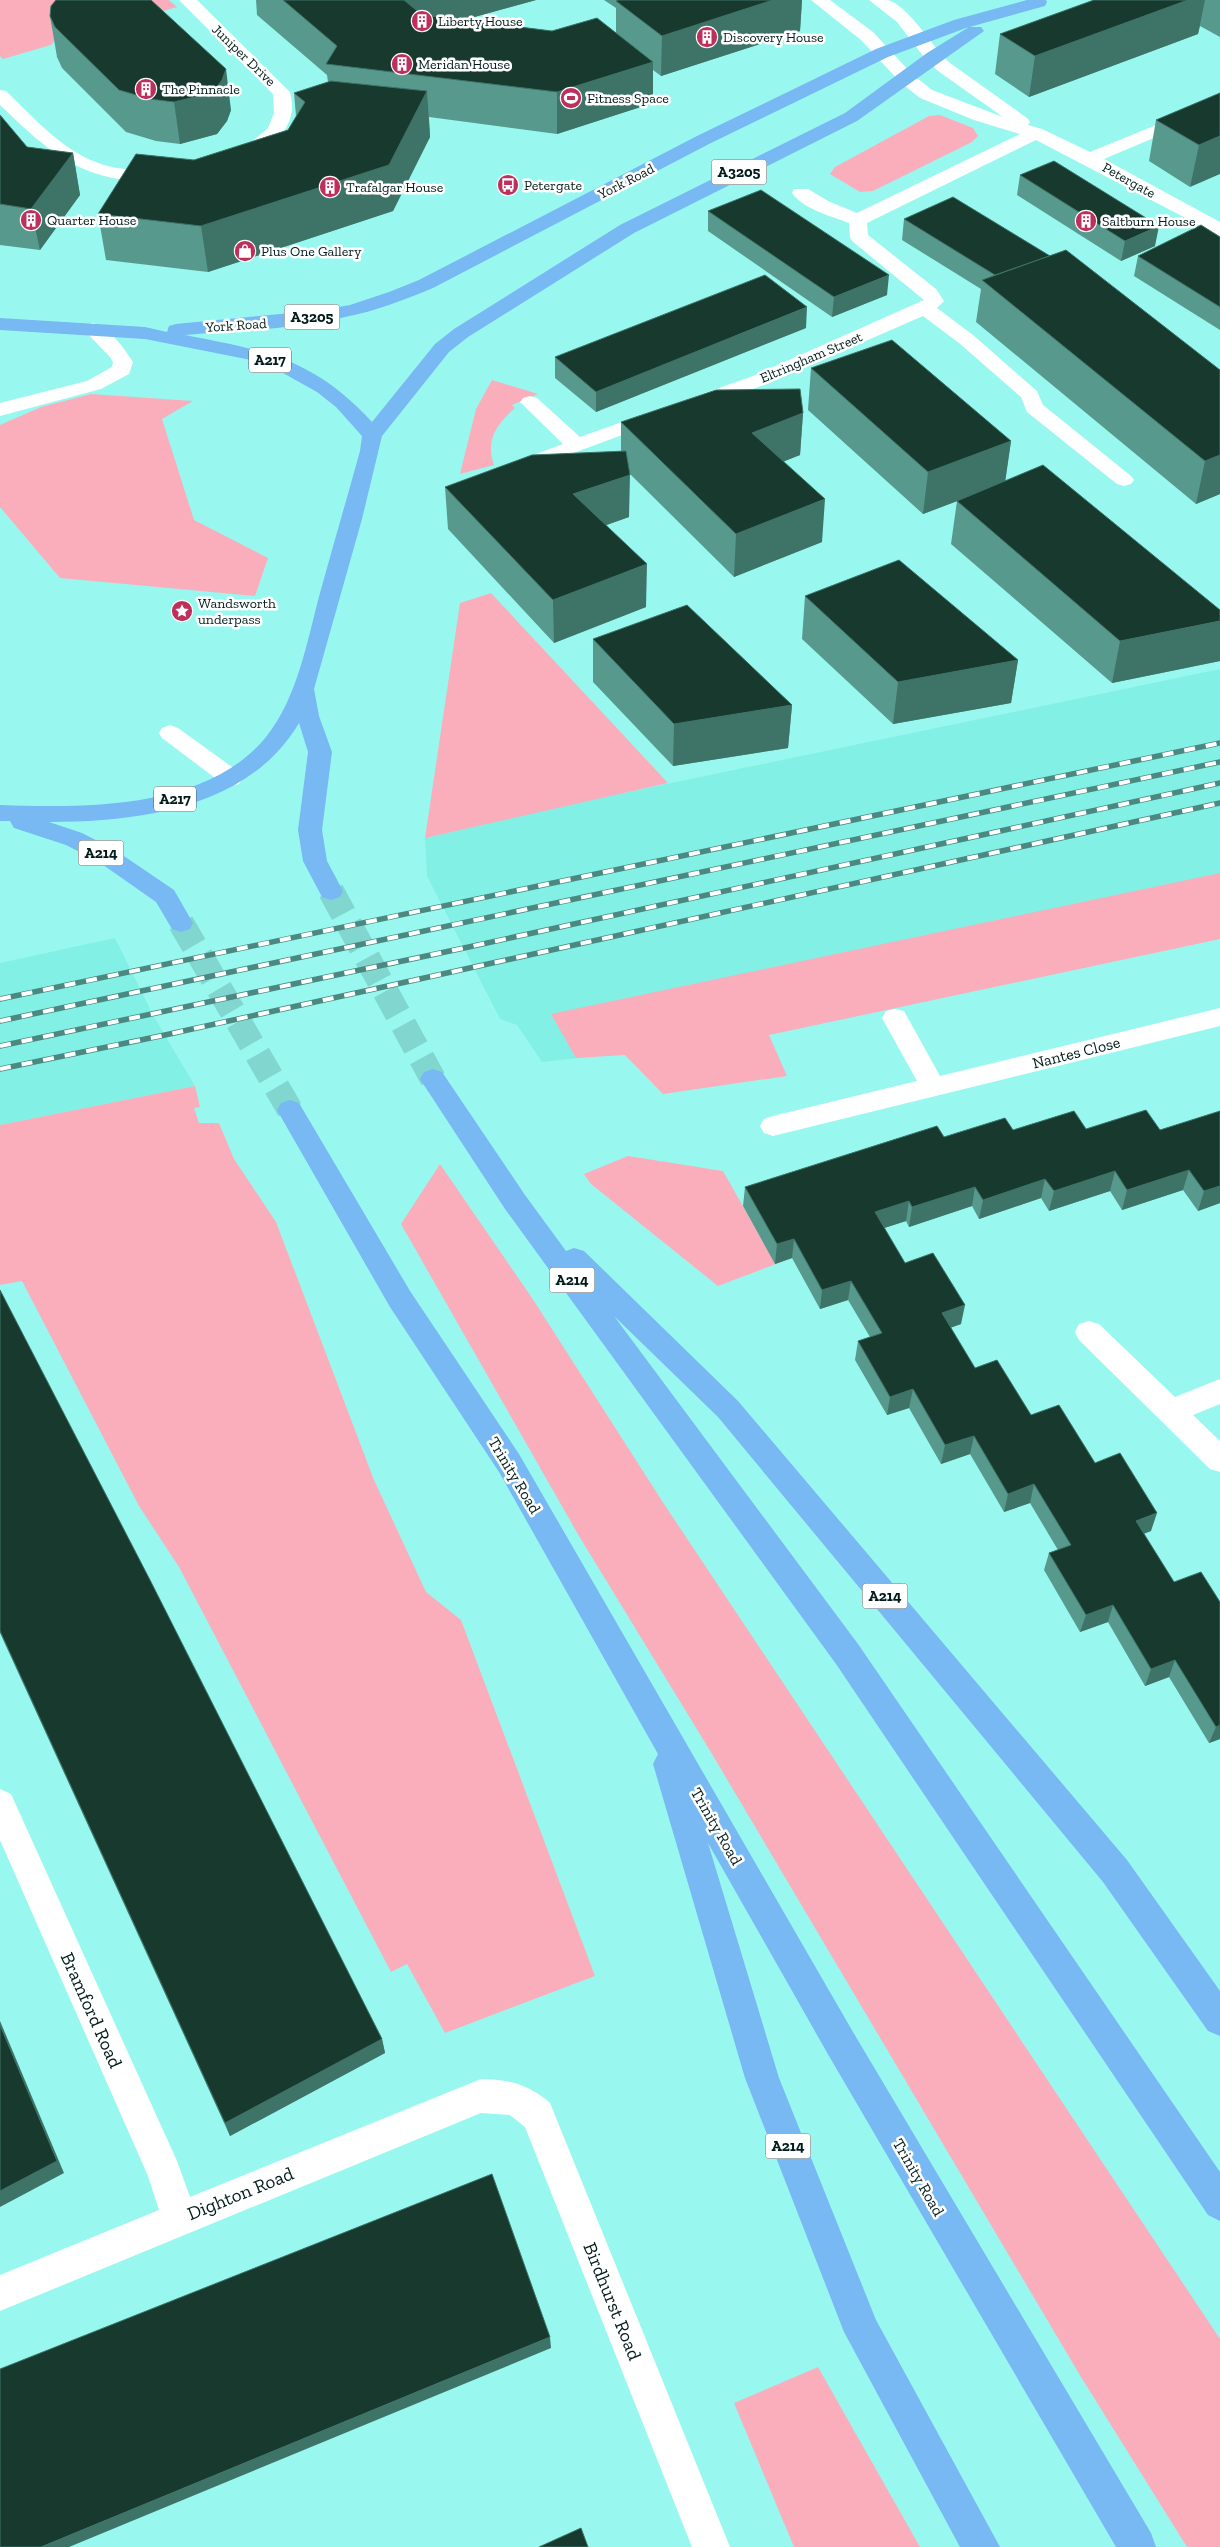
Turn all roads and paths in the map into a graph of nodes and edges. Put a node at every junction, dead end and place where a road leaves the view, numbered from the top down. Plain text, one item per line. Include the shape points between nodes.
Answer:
1 (187, 0) edge
2 (819, 0) edge
3 (877, 0) edge
4 (1043, 1) edge
5 (918, 38) junction
6 (882, 53) junction
7 (933, 57) junction
8 (906, 78) junction
9 (0, 96) edge
10 (1220, 104) edge
11 (1036, 133) junction
12 (1090, 158) junction
13 (228, 162) edge
14 (177, 174) edge
15 (801, 193) dead end
16 (858, 220) junction
17 (1220, 230) edge
18 (925, 308) junction
19 (0, 324) edge
20 (94, 330) junction
21 (145, 333) junction
22 (530, 402) dead end
23 (0, 410) edge
24 (372, 435) junction
25 (576, 445) junction
26 (503, 473) edge
27 (1124, 480) dead end
28 (304, 690) junction
29 (170, 733) dead end
30 (231, 778) junction
31 (0, 813) edge
32 (0, 817) edge
33 (331, 891) tunnel mouth
34 (181, 923) tunnel mouth
35 (1220, 1017) edge
36 (895, 1018) dead end
37 (433, 1079) tunnel mouth
38 (933, 1087) junction
39 (290, 1110) tunnel mouth
40 (773, 1126) dead end
41 (515, 1202) junction
42 (1088, 1332) dead end
43 (1220, 1391) edge
44 (1172, 1411) junction
45 (1220, 1460) edge
46 (656, 1721) junction
47 (0, 1804) edge
48 (1220, 2019) edge
49 (481, 2096) joint
50 (1220, 2203) edge
51 (179, 2218) junction
52 (0, 2293) edge
53 (711, 2547) edge
54 (980, 2547) edge
55 (1137, 2547) edge

1 - 13 street, Juniper Drive via 281,92 285,102 274,135 261,146
2 - 6 street via 867,36
3 - 5 street via 903,18
4 - 5 highway, York Road / A3205
4 - 7 highway, York Road / A3205 via 973,32
5 - 6 highway, York Road / A3205
5 - 7 street
6 - 8 street, Petergate
6 - 21 highway, York Road / A3205 via 695,145 435,280 396,296 343,312
7 - 8 highway, York Road / A3205
7 - 11 street, Petergate
8 - 11 street, Petergate via 939,101
8 - 24 highway, York Road / A3205 via 832,128 627,229 468,329 442,348
9 - 14 street via 72,160 123,175
10 - 12 street
11 - 12 street, Petergate
11 - 16 street
12 - 17 street, Petergate
15 - 16 street via 821,206
16 - 18 street via 860,237 928,293 934,301
18 - 25 street, Eltringham Street via 760,380
18 - 27 street via 1030,395 1034,408
19 - 20 highway, A217
20 - 21 highway, A217
20 - 23 street via 117,353 123,362 122,370 109,380 89,387 14,403
21 - 24 highway, A217 via 256,355 282,364 324,388 343,403
22 - 25 street
24 - 28 highway, A217
25 - 26 street, Eltringham Street
28 - 30 highway, A217 via 276,739 258,759
28 - 33 highway via 308,716 320,752 310,830 315,860
29 - 30 street
30 - 31 highway, A217 via 168,802 122,810 69,814
32 - 34 highway, A214 via 40,826 107,856 165,896
35 - 38 street, Nantes Close
36 - 38 street
37 - 41 highway, A214
38 - 40 street, Nantes Close
39 - 46 highway, Trinity Road / A214 via 400,1299 509,1463
41 - 48 highway, A214 via 728,1409 1115,1870
41 - 50 highway, A214 via 847,1654
42 - 44 street
43 - 44 street
44 - 45 street
46 - 54 highway, A214 via 765,2088 862,2332
46 - 55 highway, Trinity Road / A214 via 841,2044
47 - 51 street, Bramford Road via 165,2173
49 - 51 street, Dighton Road
49 - 53 street, Birdhurst Road via 507,2096 524,2102 538,2115
51 - 52 street, Dighton Road

